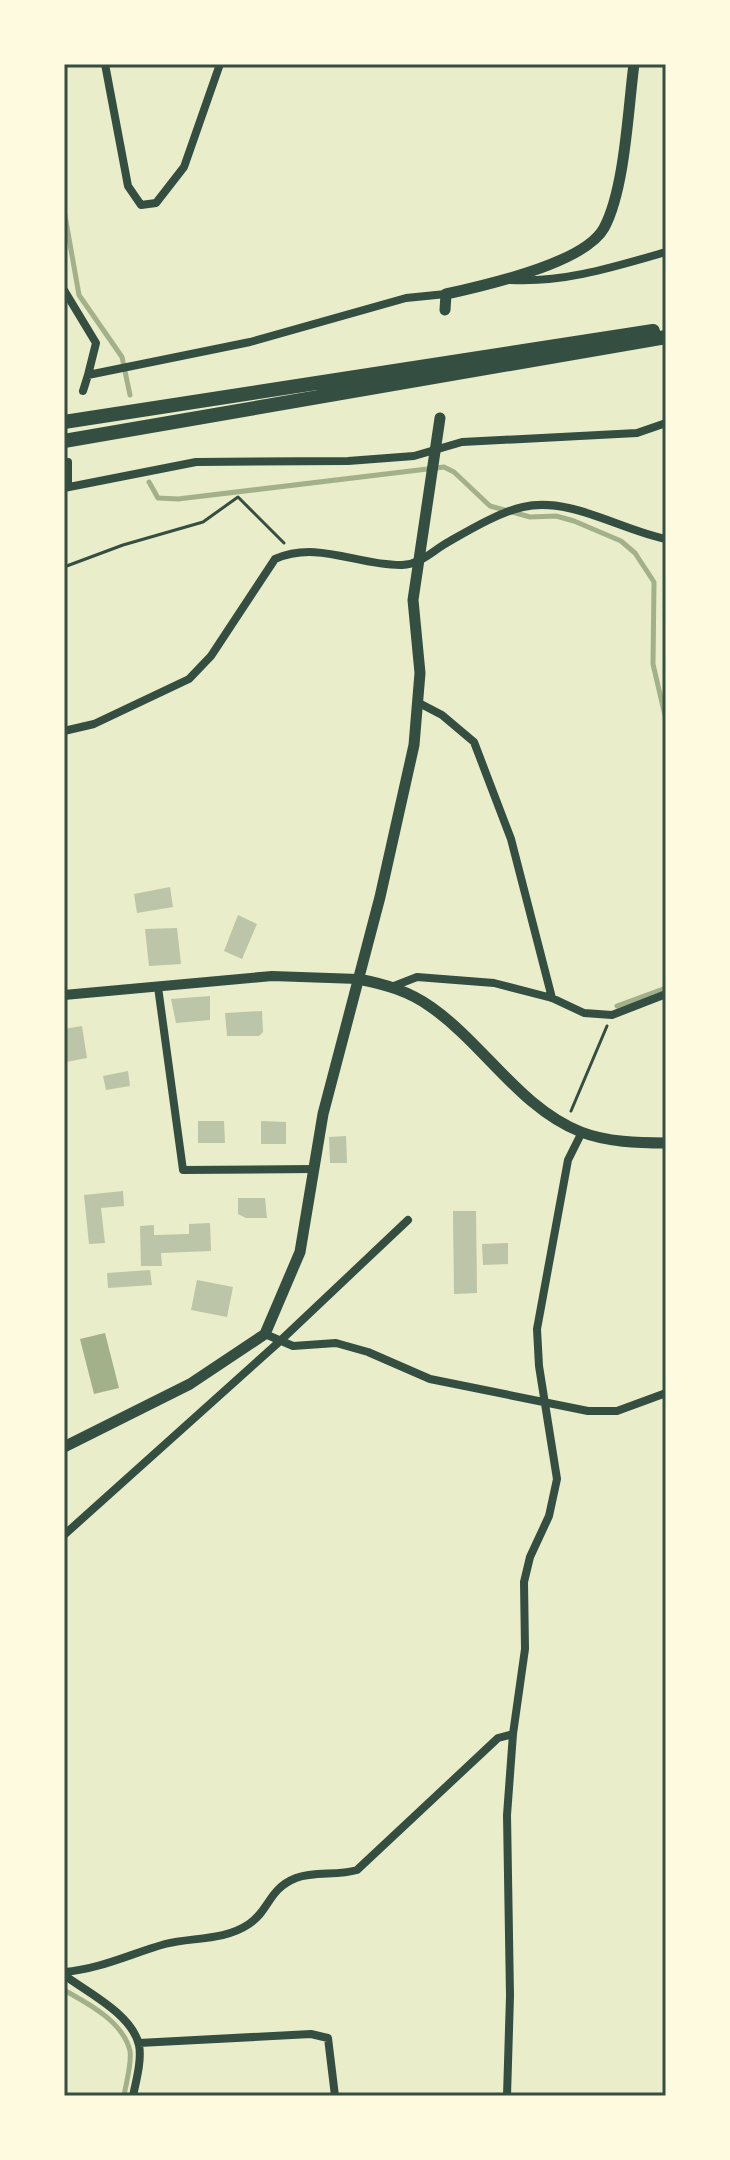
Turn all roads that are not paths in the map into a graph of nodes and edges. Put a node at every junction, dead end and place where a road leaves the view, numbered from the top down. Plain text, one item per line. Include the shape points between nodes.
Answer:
1 (105, 64) edge
2 (220, 64) edge
3 (634, 64) edge
4 (666, 252) edge
5 (509, 280) junction
6 (64, 290) edge
7 (446, 294) junction
8 (445, 310) dead end
9 (666, 329) edge
10 (666, 337) edge
11 (88, 375) junction
12 (83, 391) dead end
13 (440, 418) dead end
14 (64, 422) edge
15 (666, 423) edge
16 (64, 441) edge
17 (437, 449) junction
18 (68, 462) dead end
19 (66, 488) edge
20 (666, 539) edge
21 (417, 563) junction
22 (419, 703) junction
23 (64, 731) edge
24 (358, 979) junction
25 (394, 986) junction
26 (158, 987) junction
27 (666, 994) edge
28 (64, 995) edge
29 (552, 998) junction
30 (582, 1132) junction
31 (666, 1143) edge
32 (314, 1169) junction
33 (408, 1220) dead end
34 (265, 1334) junction
35 (279, 1342) junction
36 (666, 1393) edge
37 (544, 1403) junction
38 (64, 1447) edge
39 (64, 1535) edge
40 (513, 1734) junction
41 (64, 1974) edge
42 (139, 2043) junction
43 (133, 2096) edge
44 (335, 2096) edge
45 (507, 2096) edge

1 - 2 street via 128,186 141,205 156,203 184,167
3 - 5 main road via 619,175 603,230 567,257
4 - 5 street via 592,274
5 - 7 main road
6 - 11 street via 96,343
7 - 8 main road
7 - 11 street via 380,304 250,342
9 - 14 highway
10 - 16 highway
11 - 12 street
13 - 17 main road
15 - 17 street via 637,433 462,442
17 - 19 street via 348,461 196,462
17 - 21 main road
18 - 19 street
20 - 21 street via 556,505 522,507
21 - 22 main road via 413,600
21 - 23 street via 399,565 308,550 275,559 211,656 189,679 94,724
22 - 24 main road
22 - 29 street via 474,742 511,839
24 - 25 main road
24 - 26 street via 272,976
24 - 32 main road
25 - 29 street via 417,977 494,983
25 - 30 main road via 432,1007 535,1103
26 - 28 street
26 - 32 street via 183,1170
27 - 29 street via 612,1015 584,1013
30 - 31 main road
30 - 37 street via 568,1160 537,1329
32 - 34 main road via 300,1252
33 - 35 street
34 - 35 street
34 - 38 main road via 190,1384
35 - 37 street via 336,1343 430,1379
35 - 39 street
36 - 37 street via 617,1411
37 - 40 street via 557,1479 524,1582 525,1649
40 - 41 street via 498,1738 357,1870 298,1877 272,1892 261,1914 247,1926 224,1935 166,1944
40 - 45 street via 507,1815
41 - 42 street via 110,2008
42 - 43 street
42 - 44 street via 311,2034 328,2038

